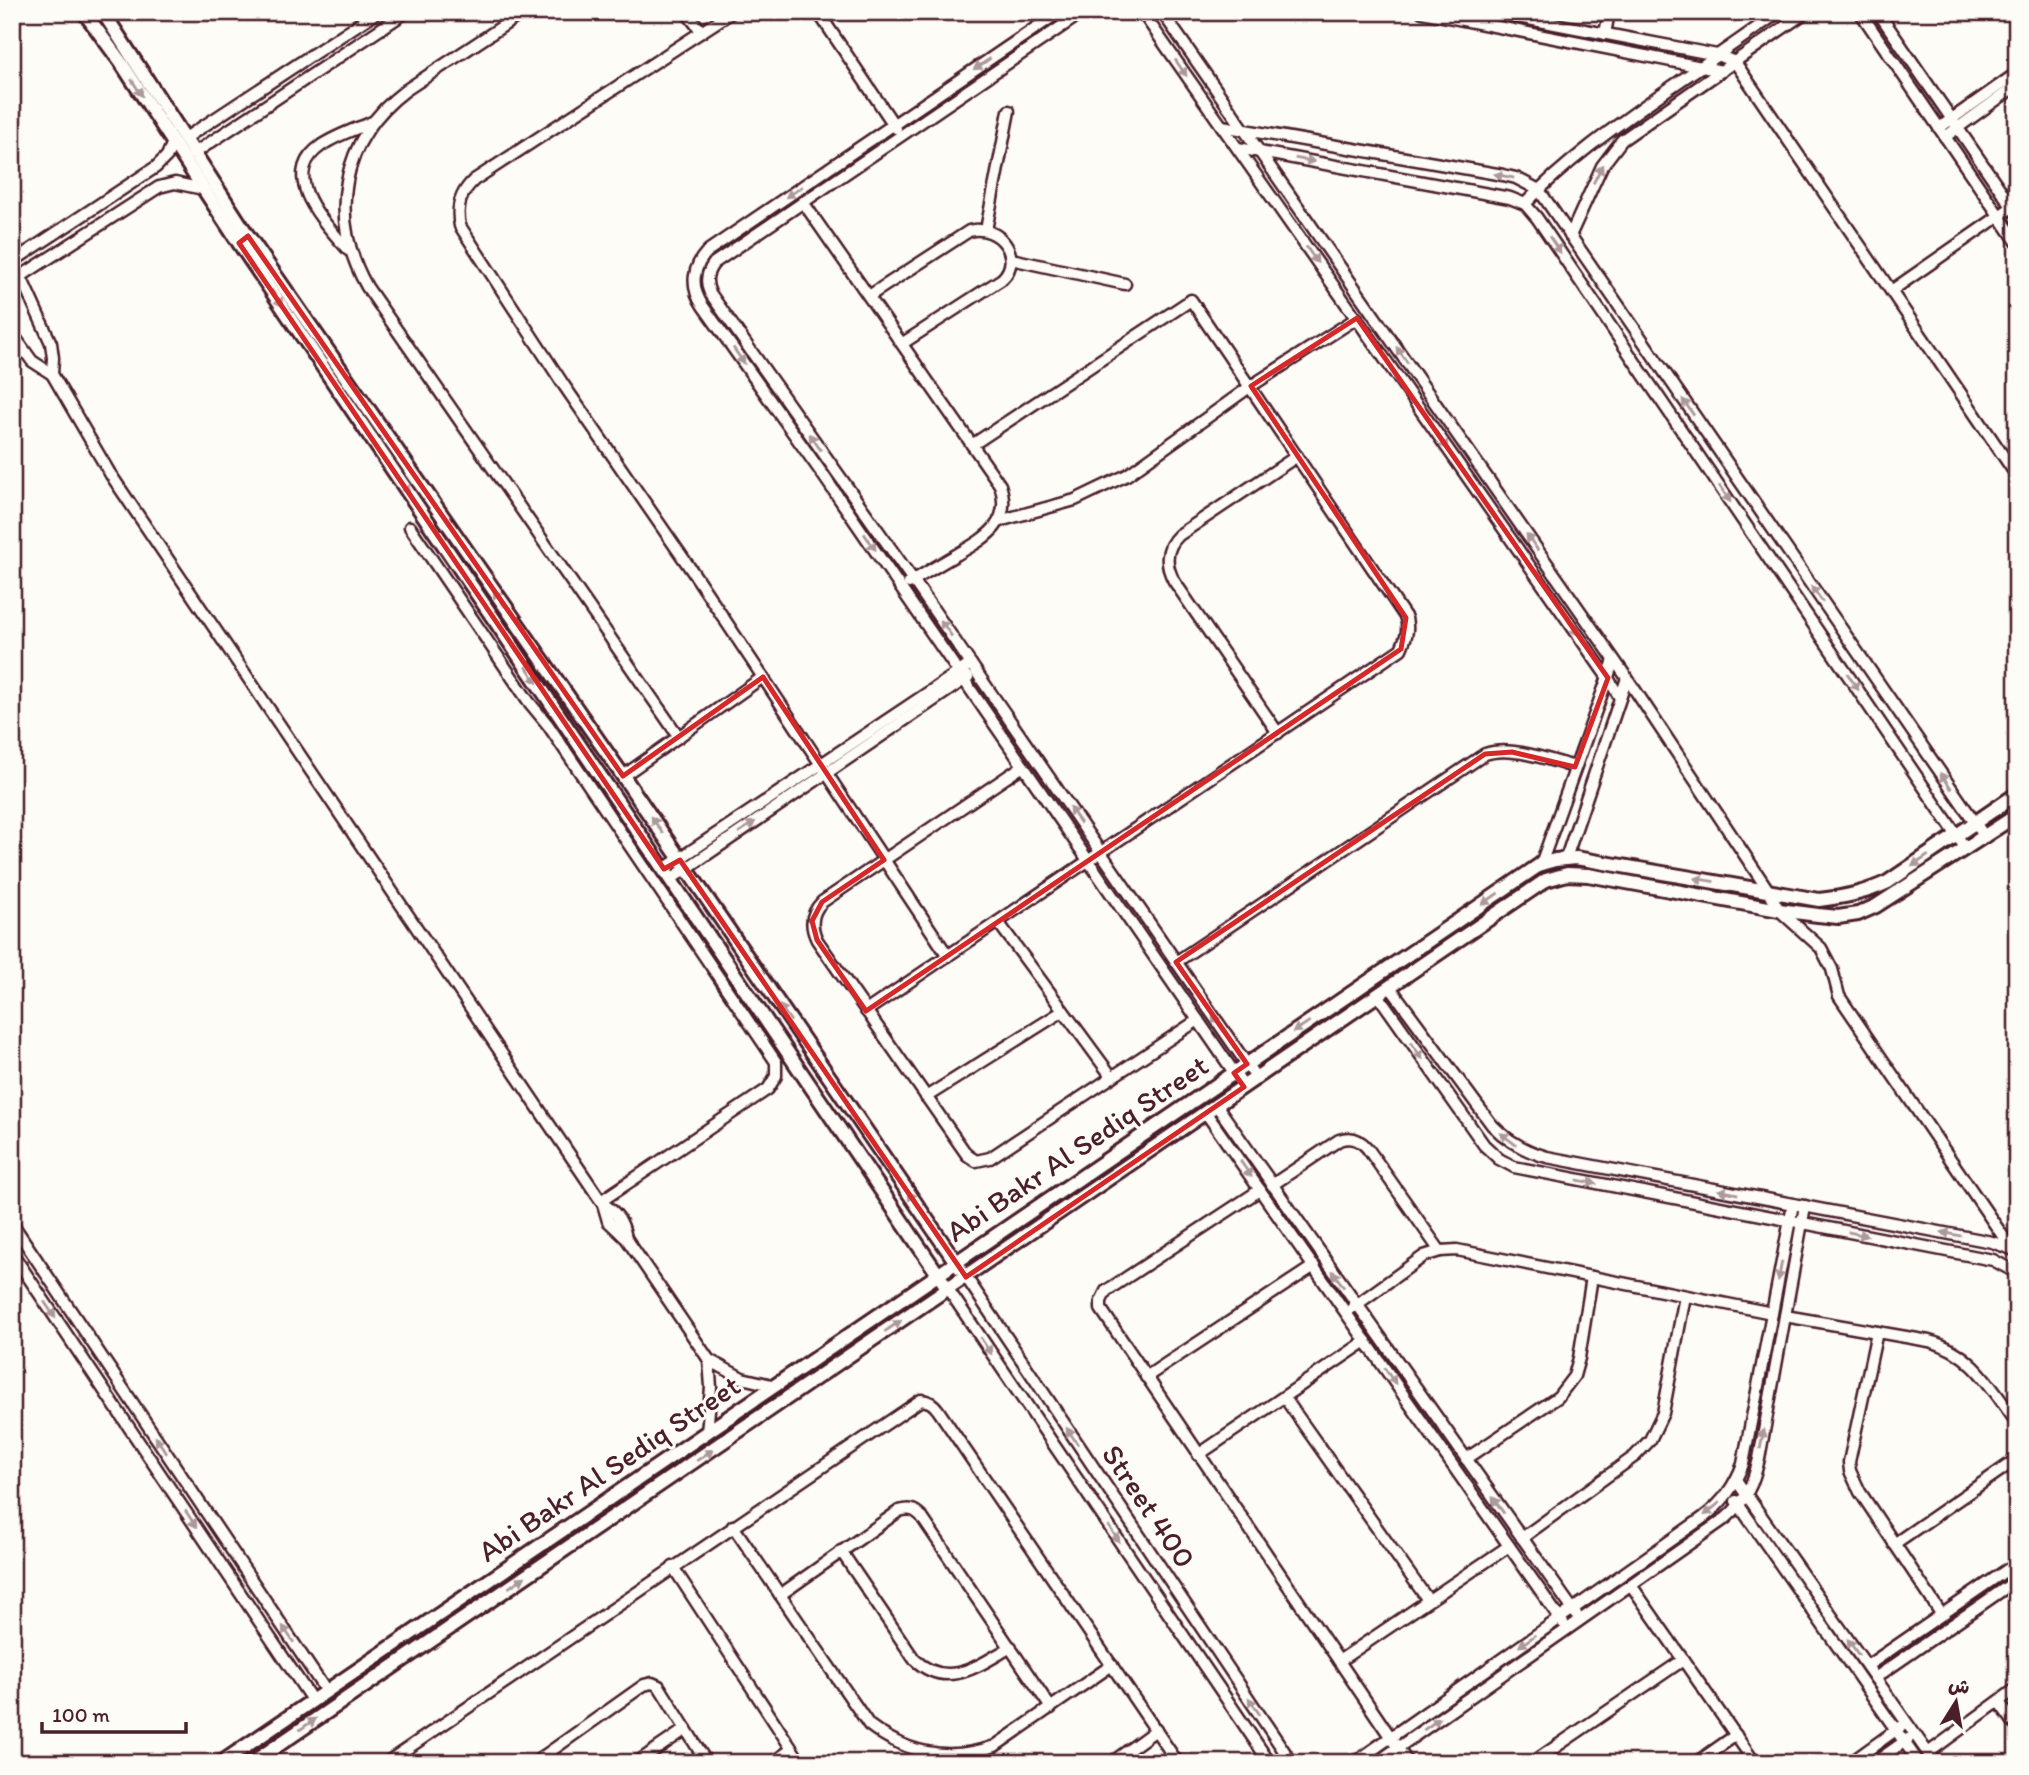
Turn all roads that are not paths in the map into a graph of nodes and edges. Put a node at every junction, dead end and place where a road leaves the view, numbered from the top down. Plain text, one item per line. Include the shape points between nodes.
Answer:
1 (84, 12) edge
2 (103, 12) edge
3 (377, 12) edge
4 (406, 12) edge
5 (524, 12) edge
6 (687, 12) edge
7 (732, 12) edge
8 (818, 12) edge
9 (1059, 12) edge
10 (1083, 12) edge
11 (1142, 12) edge
12 (1162, 12) edge
13 (1422, 12) edge
14 (1491, 12) edge
15 (1609, 12) edge
16 (1779, 12) edge
17 (1806, 12) edge
18 (1860, 12) edge
19 (1878, 12) edge
20 (702, 32) junction
21 (1605, 34) junction
22 (1016, 41) junction
23 (1024, 52) junction
24 (1717, 55) junction
25 (133, 57) junction
26 (1735, 62) junction
27 (122, 64) junction
28 (1701, 66) junction
29 (1723, 71) junction
30 (2017, 73) edge
31 (2017, 85) edge
32 (1009, 111) dead end
33 (373, 122) junction
34 (1954, 123) junction
35 (893, 124) junction
36 (1222, 126) junction
37 (1245, 131) junction
38 (1942, 132) junction
39 (901, 135) junction
40 (178, 141) junction
41 (1238, 148) junction
42 (1260, 152) junction
43 (194, 154) junction
44 (149, 172) junction
45 (159, 187) junction
46 (203, 189) junction
47 (1539, 190) junction
48 (803, 202) junction
49 (1525, 204) junction
50 (2014, 211) edge
51 (1999, 216) junction
52 (986, 230) junction
53 (1570, 236) junction
54 (244, 240) junction
55 (2017, 242) edge
56 (352, 255) junction
57 (1012, 259) junction
58 (12, 262) edge
59 (16, 280) edge
60 (1125, 284) dead end
61 (1891, 292) junction
62 (869, 296) junction
63 (1357, 318) junction
64 (12, 333) edge
65 (903, 344) junction
66 (52, 374) junction
67 (1251, 386) junction
68 (972, 445) junction
69 (1297, 456) junction
70 (2017, 476) edge
71 (999, 521) junction
72 (410, 527) dead end
73 (913, 580) junction
74 (901, 587) junction
75 (1614, 660) junction
76 (973, 668) junction
77 (962, 676) junction
78 (763, 677) junction
79 (1608, 678) junction
80 (1627, 678) junction
81 (1620, 698) junction
82 (1278, 733) junction
83 (679, 737) junction
84 (1023, 766) junction
85 (1575, 767) junction
86 (824, 769) junction
87 (623, 776) junction
88 (2017, 794) edge
89 (2017, 816) edge
90 (1975, 823) junction
91 (1957, 836) junction
92 (1985, 838) junction
93 (1966, 849) junction
94 (1101, 853) junction
95 (1566, 858) junction
96 (884, 860) junction
97 (1088, 861) junction
98 (683, 864) junction
99 (1541, 864) junction
100 (667, 874) junction
101 (1768, 890) junction
102 (1779, 910) junction
103 (998, 922) junction
104 (948, 956) junction
105 (1176, 962) junction
106 (1390, 987) junction
107 (1378, 995) junction
108 (866, 1011) junction
109 (1063, 1011) junction
110 (1198, 1020) junction
111 (1247, 1064) junction
112 (1234, 1073) junction
113 (1112, 1077) junction
114 (1257, 1079) junction
115 (1244, 1087) junction
116 (926, 1097) junction
117 (1211, 1110) junction
118 (1272, 1185) junction
119 (1260, 1190) junction
120 (602, 1203) junction
121 (1793, 1204) junction
122 (1805, 1206) junction
123 (1789, 1221) junction
124 (12, 1223) edge
125 (1802, 1223) junction
126 (2014, 1250) edge
127 (1440, 1251) junction
128 (12, 1254) edge
129 (956, 1262) junction
130 (1314, 1266) junction
131 (2017, 1273) edge
132 (938, 1275) junction
133 (966, 1277) junction
134 (1592, 1277) junction
135 (948, 1289) junction
136 (1685, 1296) junction
137 (1356, 1304) junction
138 (1346, 1312) junction
139 (1772, 1313) junction
140 (1785, 1316) junction
141 (1877, 1332) junction
142 (1366, 1341) junction
143 (709, 1360) junction
144 (1146, 1377) junction
145 (776, 1386) junction
146 (1284, 1397) junction
147 (2017, 1423) edge
148 (707, 1433) junction
149 (1198, 1455) junction
150 (1466, 1459) junction
151 (2017, 1459) edge
152 (1736, 1480) junction
153 (1729, 1492) junction
154 (1747, 1495) junction
155 (1739, 1506) junction
156 (733, 1526) junction
157 (1522, 1538) junction
158 (1895, 1544) junction
159 (1509, 1546) junction
160 (841, 1551) junction
161 (2017, 1563) edge
162 (673, 1567) junction
163 (2017, 1580) edge
164 (487, 1583) junction
165 (1631, 1585) junction
166 (780, 1595) junction
167 (496, 1596) junction
168 (1428, 1600) junction
169 (1572, 1609) junction
170 (1942, 1615) junction
171 (1560, 1618) junction
172 (1580, 1620) junction
173 (1567, 1629) junction
174 (1011, 1647) junction
175 (1683, 1660) junction
176 (1339, 1661) junction
177 (1112, 1665) junction
178 (1867, 1666) junction
179 (1875, 1678) junction
180 (2017, 1688) edge
181 (326, 1691) junction
182 (312, 1700) junction
183 (1998, 1702) junction
184 (1051, 1708) junction
185 (1907, 1723) junction
186 (2017, 1727) edge
187 (686, 1729) junction
188 (1156, 1730) junction
189 (1896, 1730) junction
190 (1915, 1734) junction
191 (1736, 1735) junction
192 (1391, 1737) junction
193 (1904, 1742) junction
194 (1398, 1748) junction
195 (792, 1749) junction
196 (1928, 1753) junction
197 (221, 1763) edge
198 (252, 1763) edge
199 (386, 1763) edge
200 (534, 1763) edge
201 (636, 1763) edge
202 (707, 1763) edge
203 (772, 1763) edge
204 (801, 1763) edge
205 (1111, 1763) edge
206 (1178, 1763) edge
207 (1270, 1763) edge
208 (1292, 1763) edge
209 (1354, 1763) edge
210 (1376, 1763) edge
211 (1408, 1763) edge
212 (1532, 1763) edge
213 (1696, 1763) edge
214 (1755, 1763) edge
215 (1850, 1763) edge
216 (1874, 1763) edge
217 (1919, 1763) edge
218 (1935, 1763) edge

1 - 27 main road
2 - 25 main road
3 - 40 street
4 - 43 street
5 - 33 street via 406,90
6 - 20 street
7 - 20 street
8 - 35 street
9 - 22 street
10 - 23 street
11 -> 36 street
12 - 37 street
13 - 28 street
14 - 21 street
15 - 21 street
16 - 24 street
17 - 26 street
18 - 38 street
19 - 34 street
20 - 78 street via 474,180 461,196 458,218 463,233 555,373
21 - 24 street
22 - 23 street
22 -> 35 street
23 - 39 street
24 - 26 street
24 - 28 street
25 - 27 main road
25 - 40 main road
26 - 29 street
26 - 61 street
27 -> 40 main road
28 - 29 street
28 - 47 street via 1596,141
53 -> 29 street via 1602,166 1622,140
30 - 34 street
31 - 34 street
32 - 52 street
33 - 56 street via 355,154 345,190 344,219
33 - 56 street via 324,144 309,160 304,174 309,201
34 - 38 street
34 - 50 street
35 - 39 street
35 -> 74 street via 709,250 694,278 699,300
36 - 37 street
36 - 41 street
37 - 42 street
47 -> 37 street via 1503,175
38 - 51 street
39 - 48 street
40 - 43 main road
40 - 44 street
40 - 46 main road
41 - 42 street
41 -> 63 street
42 -> 49 street
75 -> 42 street
43 - 54 main road
44 - 45 street
44 - 58 street
45 - 46 street via 175,183
45 - 59 street
46 - 54 main road
47 - 49 street
47 - 53 street
48 - 62 street
73 -> 48 street via 708,288 708,273 714,264
49 -> 91 street
50 - 51 street
51 - 55 street
51 - 61 street
52 - 57 street via 1009,249
52 - 62 street via 964,233
90 -> 53 street
87 -> 54 main road
54 -> 100 main road
56 - 83 street via 374,299
57 - 60 street
57 - 65 street via 1002,279
59 - 66 street via 51,343
61 - 70 street
62 - 65 street
63 - 67 street
63 -> 79 street
64 - 66 street via 32,360
65 - 68 street
66 - 120 street via 117,483
67 - 68 street via 1191,300
67 - 69 street
67 - 71 street via 1108,485 1075,500
68 - 71 street via 1000,485 1003,507
69 - 82 street via 1179,536 1168,555 1174,581
69 - 82 street via 1406,618 1408,628 1401,649
71 - 73 street via 985,538
72 - 120 street via 776,1062 776,1076 768,1089
73 - 74 street
76 -> 73 street
74 - 77 street
75 - 79 street
75 - 80 street
76 - 77 street
94 -> 76 street
77 - 84 street
77 - 86 street
78 - 83 street
78 - 86 street
79 - 81 street
79 - 85 street
80 - 81 street
80 - 101 street
81 - 95 street
82 - 94 street
83 - 87 street
84 - 96 street
84 - 97 street
85 - 99 street
85 - 105 street via 1512,751 1485,754
86 - 96 street
86 - 98 street
98 -> 87 main road
88 - 90 main road, Abi Bakr Al Sediq Street
89 - 92 main road, Abi Bakr Al Sediq Street
90 - 91 main road, Abi Bakr Al Sediq Street
90 - 92 street
91 - 93 street
91 -> 101 main road, Abi Bakr Al Sediq Street via 1888,882 1849,897 1819,900
92 - 93 main road, Abi Bakr Al Sediq Street
93 - 102 main road, Abi Bakr Al Sediq Street via 1858,914 1838,917
94 - 97 street
94 - 105 street
95 - 99 main road, Abi Bakr Al Sediq Street
101 -> 95 main road, Abi Bakr Al Sediq Street
96 - 104 street
96 - 108 street via 822,902 812,921 817,940
97 - 103 street
97 - 110 street
98 - 100 street
129 -> 98 main road
99 -> 111 main road, Abi Bakr Al Sediq Street
100 - 132 main road
101 - 102 street
102 - 106 main road, Abi Bakr Al Sediq Street via 1567,874 1546,880
102 - 126 street via 1821,948 1839,996
103 - 104 street
103 - 109 street
104 - 108 street
111 -> 105 street
106 - 107 main road, Abi Bakr Al Sediq Street
121 -> 106 street via 1547,1157 1516,1145 1492,1125
107 - 114 main road, Abi Bakr Al Sediq Street
107 -> 123 street via 1484,1145 1506,1163
108 - 116 street
109 - 113 street
109 - 116 street
110 - 112 street
110 - 113 street
111 - 112 main road, Abi Bakr Al Sediq Street
111 - 114 street
112 - 115 street
112 - 129 main road, Abi Bakr Al Sediq Street
113 - 116 street via 981,1161 967,1154
114 - 115 main road, Abi Bakr Al Sediq Street
115 - 117 main road, Abi Bakr Al Sediq Street
117 - 118 street
117 -> 119 street
117 - 133 main road, Abi Bakr Al Sediq Street
118 - 127 street via 1339,1140 1357,1140
137 -> 118 street
119 - 130 street
119 - 144 street via 1104,1294 1102,1314
120 - 143 street via 608,1220 626,1238
121 - 122 street
121 - 123 street
122 - 125 street
126 -> 122 street
123 - 125 street
123 -> 139 street
181 -> 124 street
125 -> 131 street via 1993,1261
125 - 140 street
127 - 134 street via 1457,1250
127 - 137 street via 1424,1256
128 -> 182 street
129 - 132 main road, Abi Bakr Al Sediq Street
129 - 133 main road
130 - 138 street
130 - 144 street
132 - 135 main road
132 - 145 main road, Abi Bakr Al Sediq Street
133 - 135 main road, Abi Bakr Al Sediq Street
208 -> 133 street, Street 400
134 - 136 street
134 - 150 street via 1581,1349 1569,1384 1552,1402
167 -> 135 main road, Abi Bakr Al Sediq Street
135 -> 207 street, Street 400
136 - 139 street
136 - 157 street via 1665,1404 1650,1440 1635,1456
137 - 138 street
137 - 150 street
138 - 142 street
139 - 152 street
140 - 141 street
154 -> 140 street via 1756,1470
141 - 147 street via 1930,1341 1956,1351 1979,1371
141 - 158 street via 1849,1462 1860,1492
142 - 146 street
142 -> 159 street
143 - 145 street via 742,1378
143 - 148 street
144 - 149 street
145 - 148 main road, Abi Bakr Al Sediq Street
146 - 149 street
146 - 168 street
148 - 164 main road, Abi Bakr Al Sediq Street
149 - 176 street
157 -> 150 street
151 - 158 street
152 - 153 street
152 - 154 street
153 - 155 street
153 -> 169 street via 1712,1510
154 - 155 street
178 -> 154 street
155 - 165 street
155 - 189 street
156 - 162 street
156 - 166 street
156 - 177 street via 914,1403 928,1401
157 - 169 street
158 - 170 street
159 - 168 street
159 - 171 street
160 - 166 street
160 - 174 street via 920,1665 943,1675 956,1674
160 - 174 street via 898,1511 915,1510
161 - 170 street
162 - 195 street
162 - 199 street
163 - 179 street
164 - 167 main road
164 - 181 main road, Abi Bakr Al Sediq Street
165 - 172 street
165 - 175 street
166 - 184 street via 869,1725 902,1745 939,1754 977,1752 995,1746
198 -> 167 main road, Abi Bakr Al Sediq Street
168 - 176 street
169 - 171 street
169 - 172 street
170 - 178 street
171 - 173 street
171 -> 192 street
172 - 173 street
194 -> 173 street
174 - 184 street
175 - 191 street
175 - 212 street
176 - 192 street
177 - 184 street
177 - 188 street
178 - 179 street
179 - 185 street
180 - 183 street
181 - 182 main road, Abi Bakr Al Sediq Street
182 - 197 main road, Abi Bakr Al Sediq Street
183 - 186 street
183 - 196 street
185 - 189 street
185 - 190 street
187 - 200 street via 659,1686 648,1683
187 - 201 street
187 - 202 street
188 - 205 street
188 - 206 street
189 - 193 street
189 - 215 street
190 - 193 street
190 - 196 street
191 - 213 street
191 - 214 street
192 - 194 street
192 - 209 street
193 - 216 street
193 - 217 street
194 - 210 street
194 - 211 street
195 - 203 street
195 - 204 street
196 - 218 street

